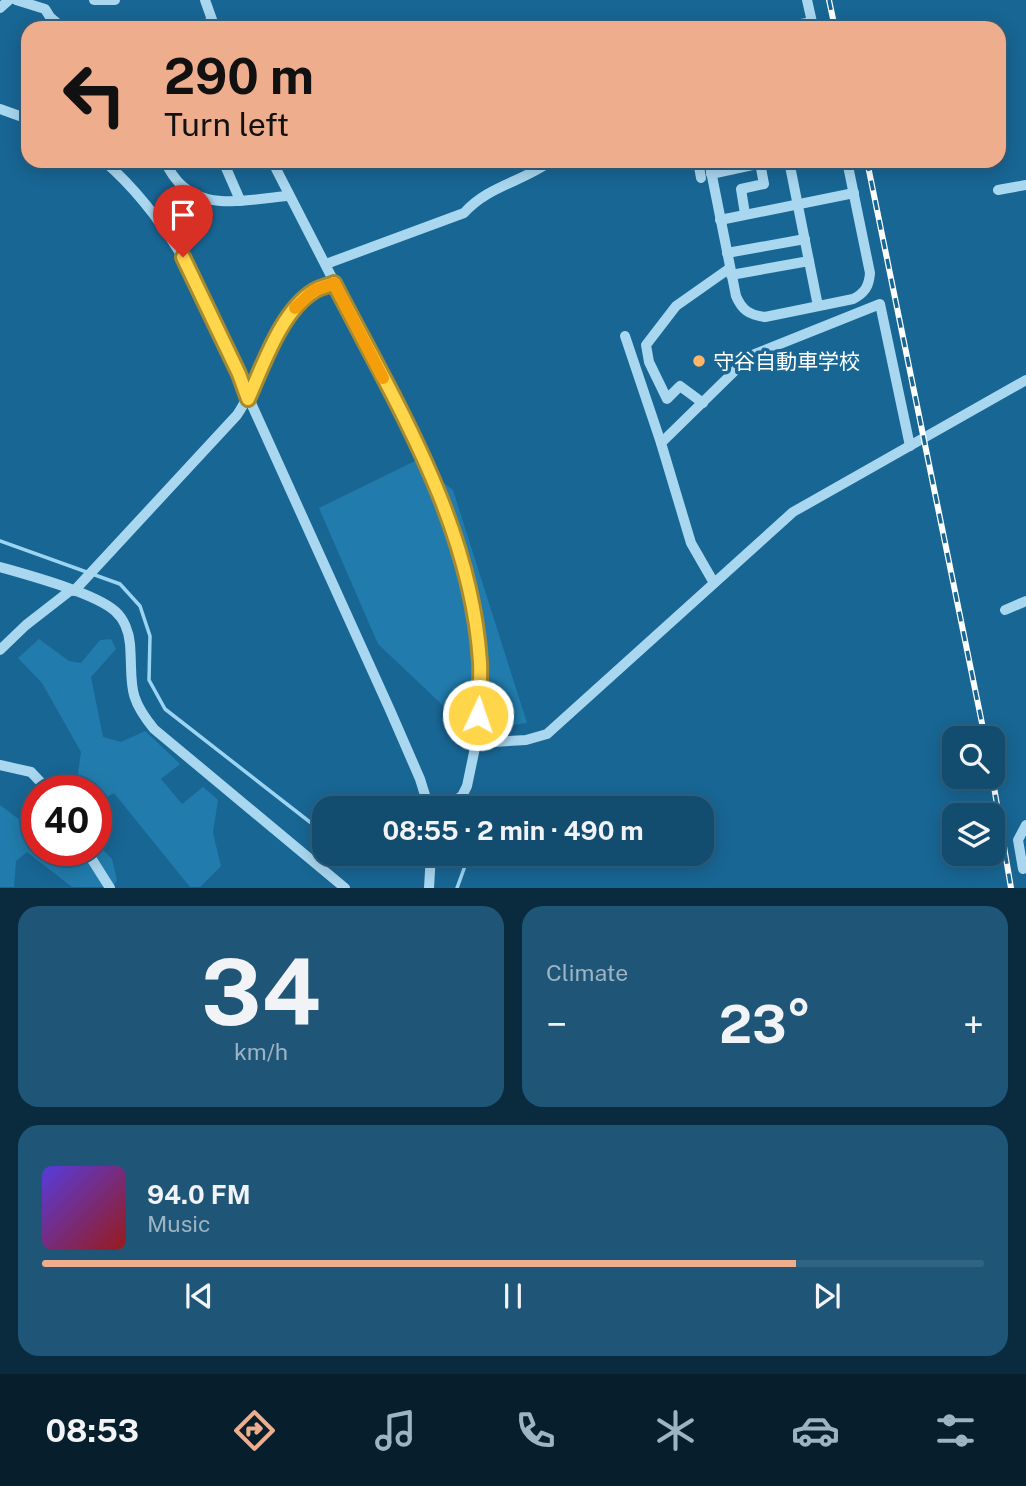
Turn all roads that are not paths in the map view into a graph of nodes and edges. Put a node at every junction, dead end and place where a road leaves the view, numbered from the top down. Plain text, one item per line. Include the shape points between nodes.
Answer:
1 (9, 0) edge
2 (16, 0) edge
3 (96, 0) edge
4 (115, 0) edge
5 (205, 0) edge
6 (807, 0) edge
7 (0, 8) edge
8 (55, 21) edge
9 (212, 21) edge
10 (812, 21) edge
11 (0, 109) edge
12 (21, 116) edge
13 (111, 168) edge
14 (168, 168) edge
15 (226, 168) edge
16 (275, 168) edge
17 (541, 168) edge
18 (702, 168) edge
19 (708, 168) edge
20 (740, 168) edge
21 (765, 168) edge
22 (790, 168) edge
23 (849, 168) edge
24 (706, 176) junction
25 (1026, 184) edge
26 (998, 190) dead end
27 (854, 192) junction
28 (288, 196) junction
29 (240, 200) junction
30 (798, 203) junction
31 (746, 214) junction
32 (720, 220) junction
33 (805, 239) junction
34 (727, 253) junction
35 (809, 261) junction
36 (326, 264) junction
37 (731, 271) junction
38 (334, 283) junction
39 (818, 306) junction
40 (625, 336) dead end
41 (1026, 380) edge
42 (248, 399) junction
43 (703, 403) junction
44 (662, 443) junction
45 (910, 446) junction
46 (0, 567) edge
47 (714, 583) junction
48 (73, 590) junction
49 (1026, 601) edge
50 (1005, 610) dead end
51 (0, 650) edge
52 (476, 743) junction
53 (0, 765) edge
54 (35, 775) edge
55 (425, 796) edge
56 (462, 796) edge
57 (1026, 825) edge
58 (96, 866) edge
59 (430, 866) edge
60 (1023, 869) dead end
61 (110, 887) edge
62 (345, 887) edge
63 (429, 887) edge

1 - 7 street
2 - 8 street via 45,9
3 - 4 street
5 - 9 street
6 - 10 street
11 - 12 street
13 - 42 street via 146,202 173,239
14 - 29 street via 184,190 214,202
15 - 29 street
16 - 28 street
17 - 36 street via 477,198 464,213
18 - 24 street
19 - 24 street
20 - 24 street
21 - 31 street via 764,184 741,190
22 - 30 street
23 - 27 street
24 - 32 street
25 - 26 street
27 - 30 street
27 - 39 street via 869,283 853,299
28 - 29 street
28 - 36 street
30 - 31 street
30 - 33 street
31 - 32 street
32 - 34 street
33 - 34 street
33 - 35 street
34 - 37 street
35 - 37 street
35 - 39 street
36 - 38 street
37 - 39 street via 741,307 752,316
37 - 43 street via 676,306 646,345 667,399 680,386
38 - 42 street via 313,291 292,312
38 - 52 street via 422,453 453,528 473,601 479,649
40 - 44 street
41 - 45 street
42 - 48 street via 181,478
42 - 55 street
43 - 44 street
43 - 45 street via 750,356 880,304
44 - 47 street via 691,542
45 - 47 street via 793,512
46 - 48 street
47 - 52 street via 547,734
48 - 51 street
48 - 62 street via 115,611 126,626 133,696 154,729
49 - 50 street
52 - 56 street
53 - 54 street
57 - 60 street via 1018,840
58 - 61 street
59 - 63 street

